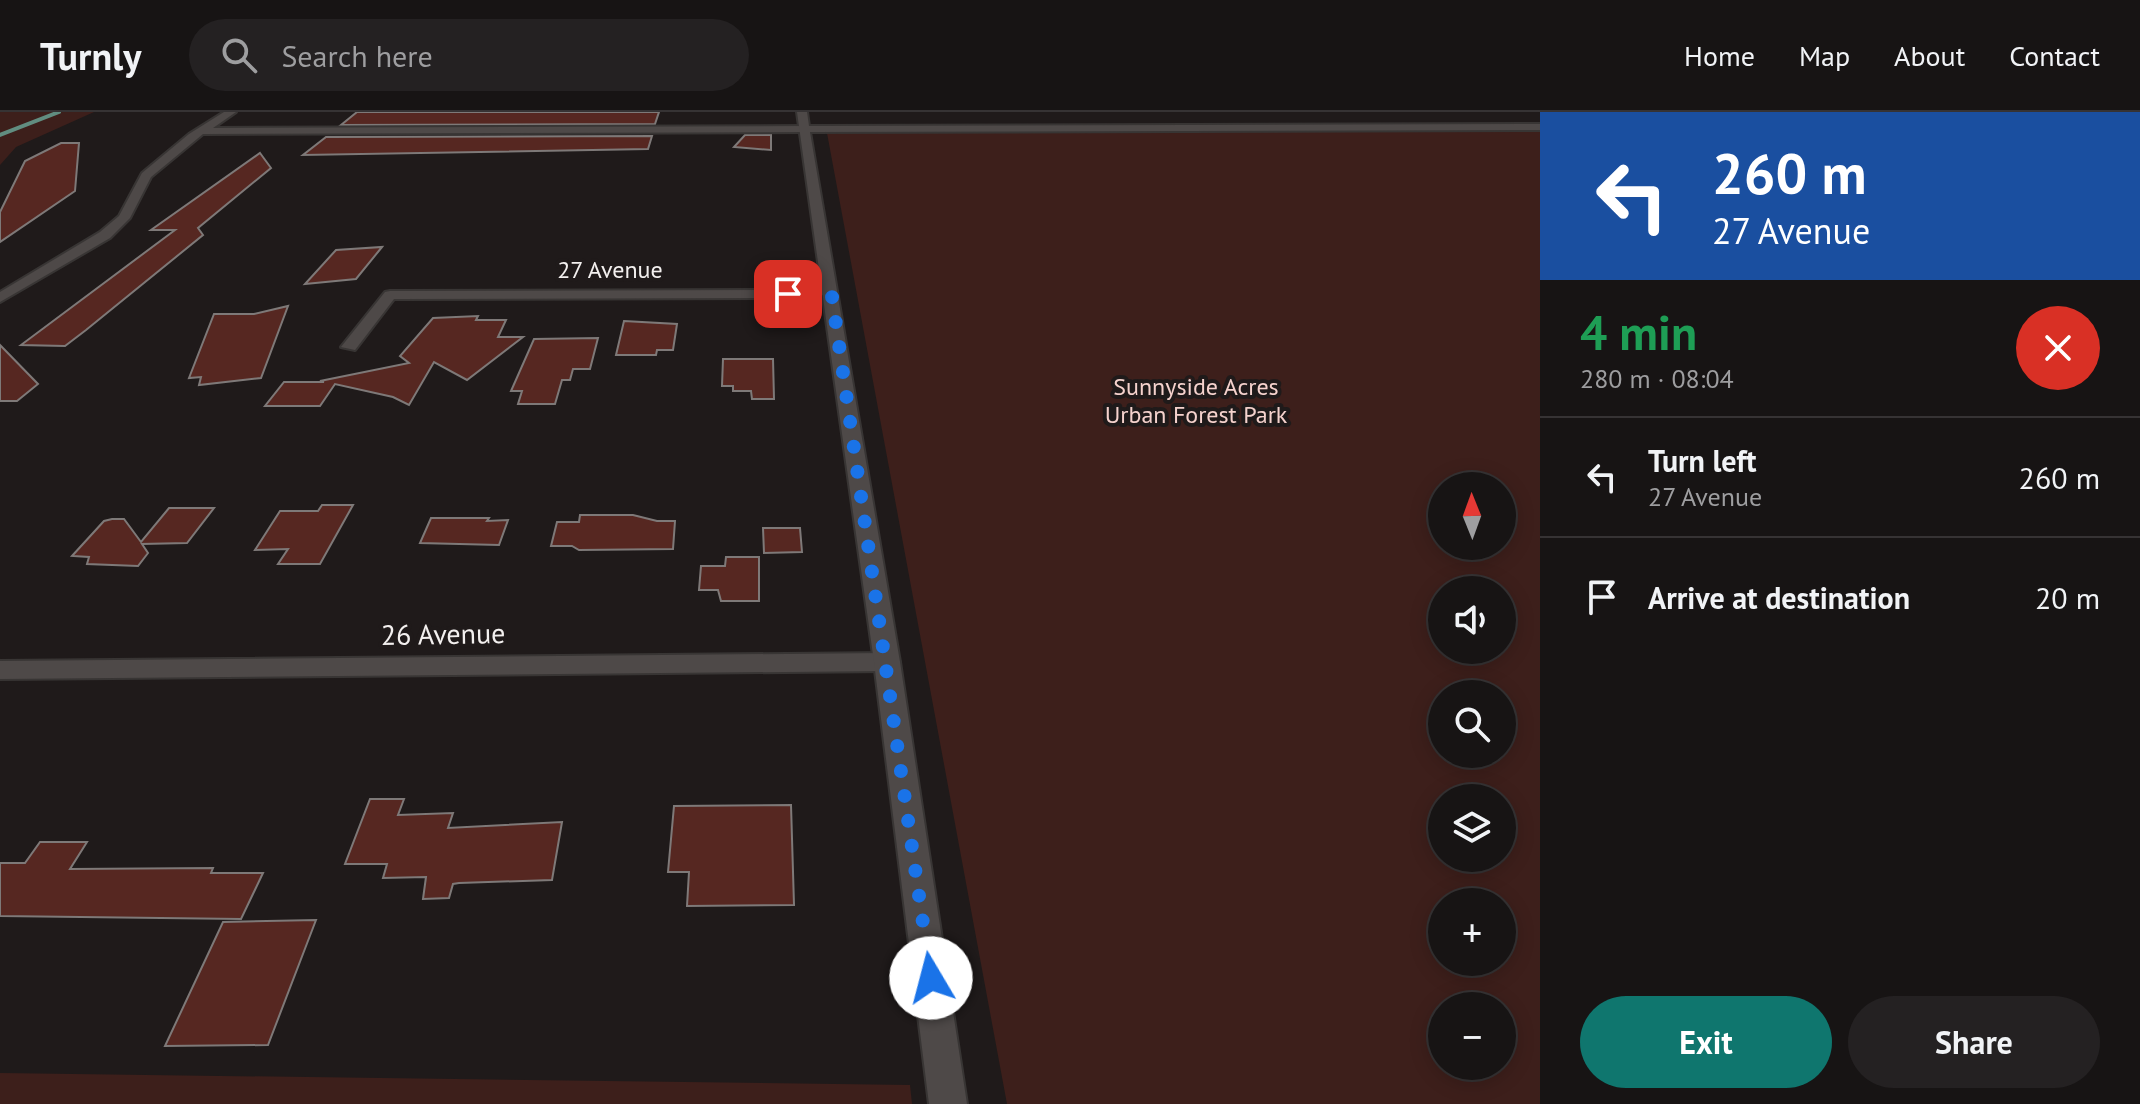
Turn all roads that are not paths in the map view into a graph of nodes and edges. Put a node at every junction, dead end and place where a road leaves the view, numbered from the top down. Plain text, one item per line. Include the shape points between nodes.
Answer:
1 (231, 112) edge
2 (802, 112) edge
3 (1540, 127) edge
4 (805, 129) junction
5 (201, 131) junction
6 (831, 290) junction
7 (0, 298) edge
8 (349, 347) dead end
9 (887, 662) junction
10 (0, 670) edge
11 (948, 1104) edge

1 - 5 street
2 - 4 street
3 - 4 street
4 - 5 street
4 - 6 street
5 - 7 street via 146,175 124,218 105,235
6 - 8 street, 27 Avenue via 390,295
6 - 9 street
9 - 10 street, 26 Avenue
9 - 11 street

